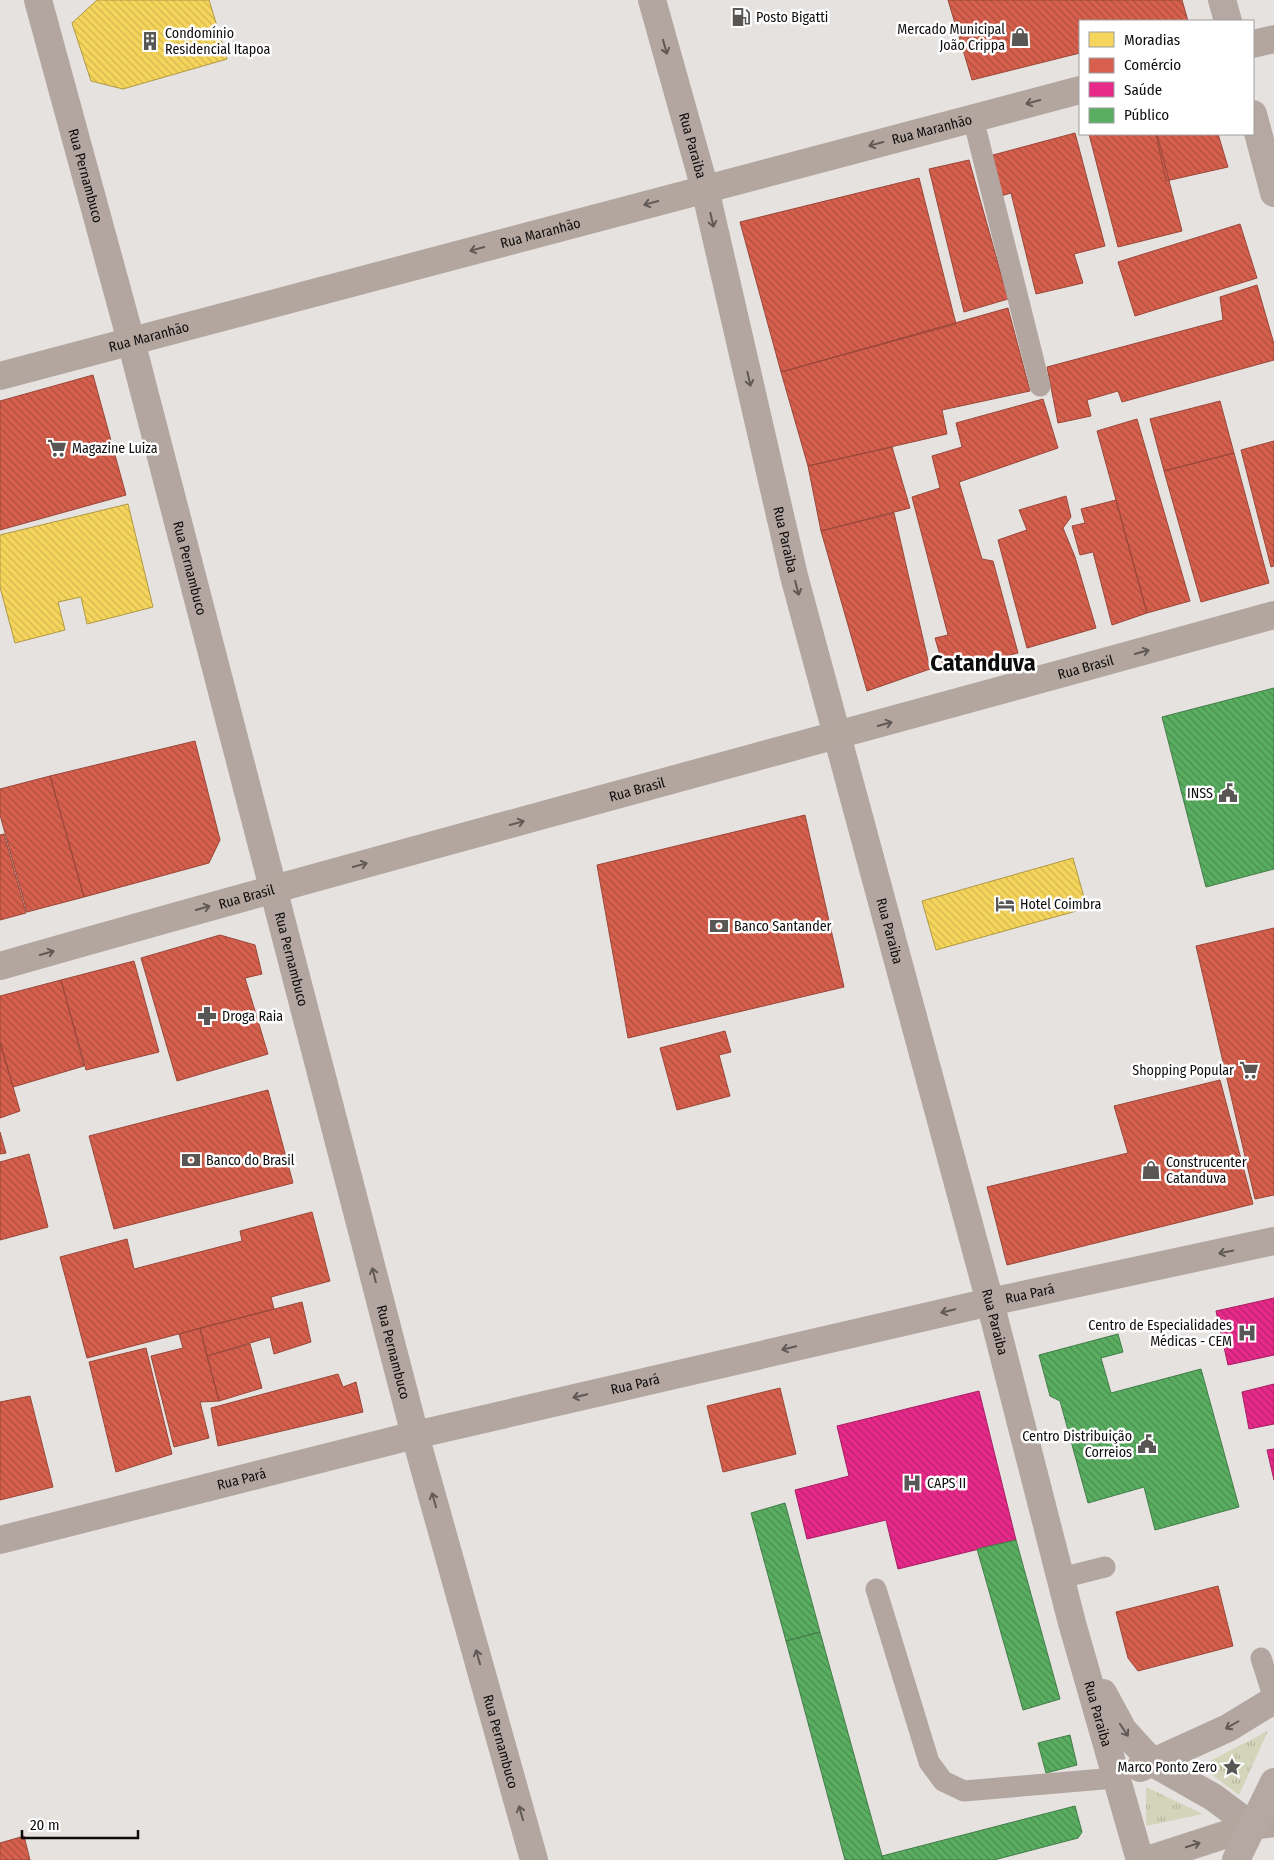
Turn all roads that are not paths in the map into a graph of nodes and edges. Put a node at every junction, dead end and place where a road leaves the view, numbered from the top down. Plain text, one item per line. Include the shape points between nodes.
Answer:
1 (38, 0) edge
2 (652, 0) edge
3 (1222, 0) edge
4 (1228, 20) edge
5 (1274, 39) edge
6 (1254, 44) edge
7 (1079, 90) edge
8 (972, 118) junction
9 (1254, 118) edge
10 (705, 189) junction
11 (1274, 193) edge
12 (131, 341) junction
13 (0, 376) edge
14 (1040, 386) dead end
15 (1274, 615) edge
16 (838, 737) junction
17 (274, 888) junction
18 (0, 966) edge
19 (1274, 1242) edge
20 (990, 1302) junction
21 (415, 1434) junction
22 (0, 1540) edge
23 (1105, 1567) dead end
24 (1061, 1578) junction
25 (876, 1589) dead end
26 (1072, 1623) junction
27 (1261, 1658) dead end
28 (1274, 1700) edge
29 (1153, 1763) junction
30 (1115, 1778) junction
31 (1274, 1782) edge
32 (1263, 1825) edge
33 (534, 1860) edge
34 (1140, 1860) edge
35 (1147, 1860) edge
36 (1236, 1860) edge

1 - 12 street, Rua Pernambuco
2 -> 10 street, Rua Paraiba
3 - 4 main road
5 - 6 street
7 -> 8 street, Rua Maranhão
8 -> 10 street, Rua Maranhão
8 - 14 lane
9 - 11 main road
10 -> 12 street, Rua Maranhão
10 -> 16 street, Rua Paraiba via 794,576
12 - 13 street, Rua Maranhão
12 - 17 street, Rua Pernambuco
16 -> 15 street, Rua Brasil
17 -> 16 street, Rua Brasil
16 - 20 street, Rua Paraiba
18 -> 17 street, Rua Brasil
21 -> 17 street, Rua Pernambuco
19 -> 20 street, Rua Pará
20 -> 21 street, Rua Pará
20 - 24 street, Rua Paraiba
21 - 22 street, Rua Pará
33 -> 21 street, Rua Pernambuco
23 - 24 lane
24 - 26 street, Rua Paraiba
25 - 30 lane via 929,1762 943,1781 964,1791
26 -> 29 street via 1123,1730
26 - 30 street, Rua Paraiba
27 - 28 lane
28 -> 29 street via 1228,1728
29 - 30 street
29 - 32 street
30 - 34 street, Rua Paraiba
31 - 32 main road
35 -> 32 street
32 - 36 main road

